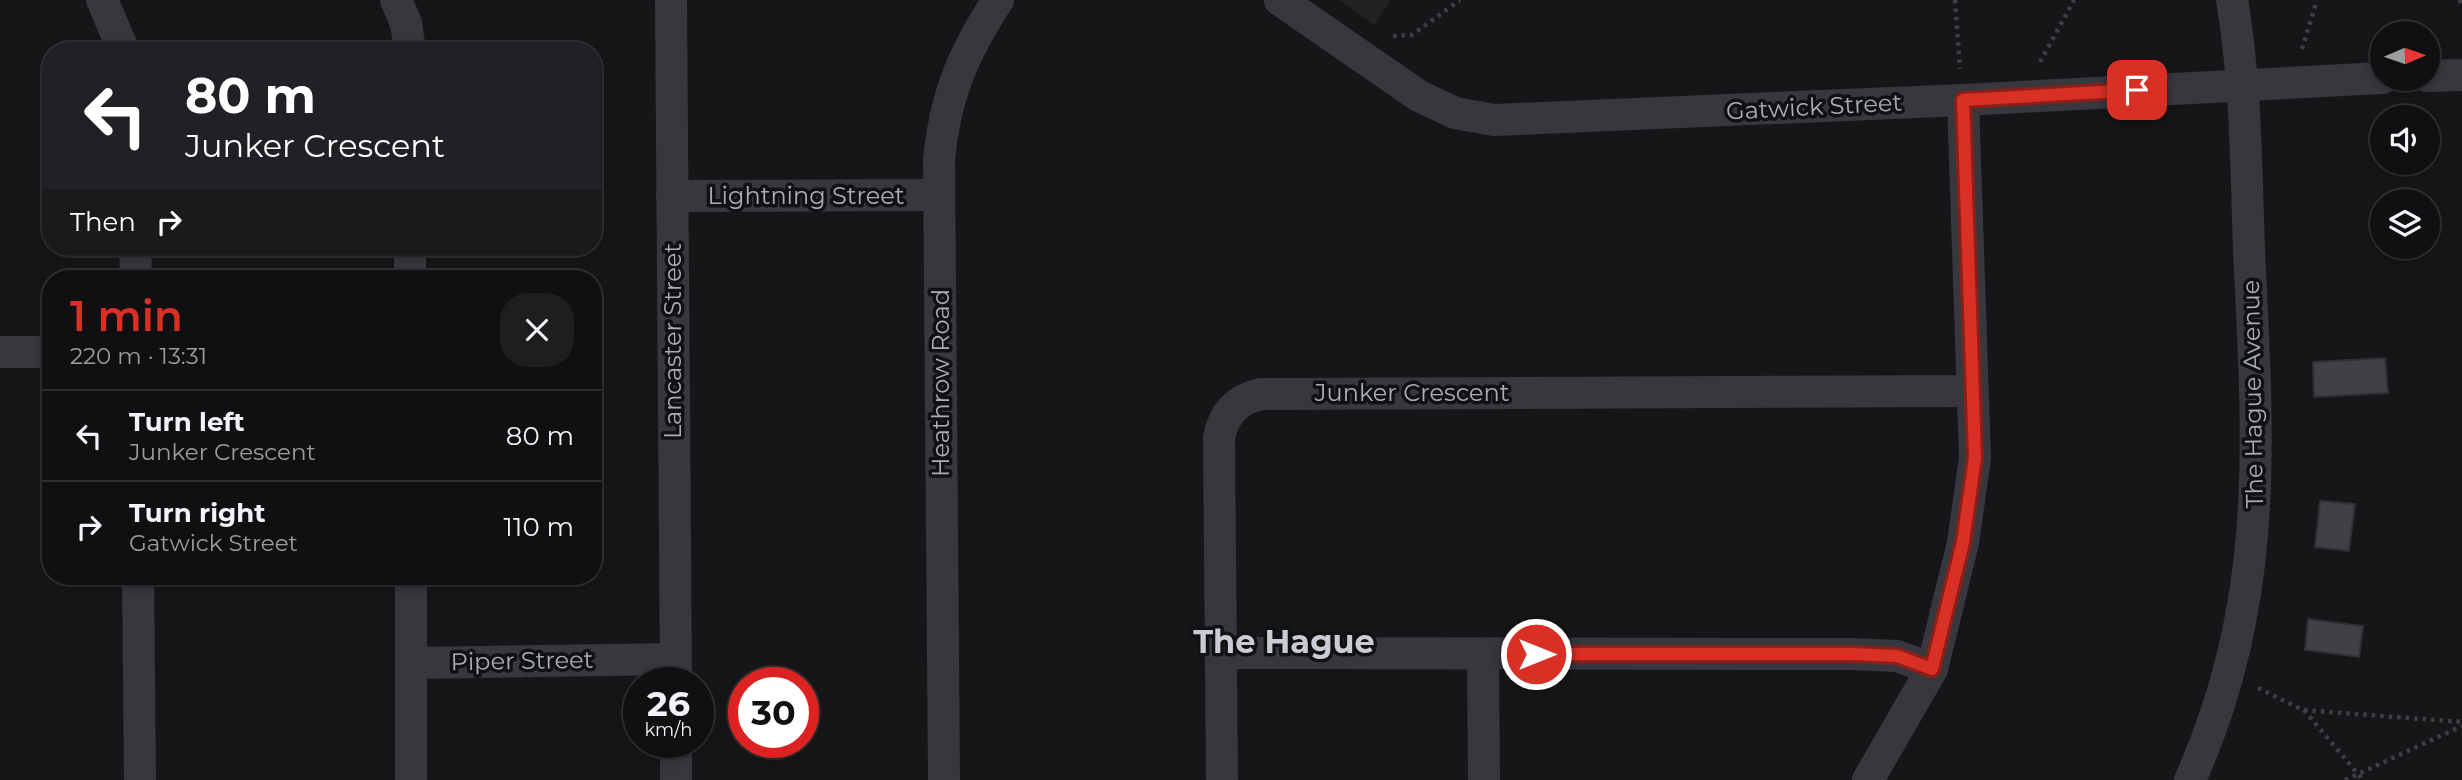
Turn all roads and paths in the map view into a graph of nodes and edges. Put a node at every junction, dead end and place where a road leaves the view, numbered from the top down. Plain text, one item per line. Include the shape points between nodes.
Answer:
1 (102, 0) edge
2 (396, 0) edge
3 (671, 0) edge
4 (998, 0) edge
5 (1280, 0) edge
6 (1460, 0) edge
7 (1955, 0) edge
8 (2074, 0) edge
9 (2232, 0) edge
10 (2317, 0) edge
11 (1336, 39) junction
12 (120, 42) edge
13 (409, 42) edge
14 (2462, 75) edge
15 (2440, 76) edge
16 (2370, 79) edge
17 (2297, 82) junction
18 (2241, 85) junction
19 (2032, 96) junction
20 (1963, 100) junction
21 (939, 195) junction
22 (672, 196) junction
23 (0, 352) edge
24 (42, 352) edge
25 (1972, 391) junction
26 (138, 585) edge
27 (411, 585) edge
28 (1220, 653) junction
29 (1483, 654) junction
30 (411, 663) junction
31 (675, 667) edge
32 (623, 669) edge
33 (1932, 669) junction
34 (2228, 674) junction
35 (2303, 710) junction
36 (2462, 724) edge
37 (676, 758) edge
38 (2361, 778) edge
39 (140, 780) edge
40 (411, 780) edge
41 (676, 780) edge
42 (944, 780) edge
43 (1222, 780) edge
44 (1484, 780) edge
45 (1868, 780) edge
46 (2190, 780) edge
47 (2345, 780) edge

1 - 12 street
2 - 13 street
3 - 22 street, Lancaster Street
4 - 21 street, Heathrow Road via 973,38 950,91 942,125
5 - 11 street, Gatwick Street
6 - 11 path via 1412,35
7 - 20 path
8 - 19 path via 2032,77
9 - 18 street, The Hague Avenue
10 - 17 path
11 - 20 street, Gatwick Street via 1419,96 1455,113 1494,120
14 - 15 street
16 - 17 street, Gatwick Street
17 - 18 street, Gatwick Street
18 - 19 street, Gatwick Street
18 - 34 street, The Hague Avenue via 2258,441 2250,564
19 - 20 street, Gatwick Street
20 - 25 street
21 - 22 street, Lightning Street
21 - 42 street, Heathrow Road
22 - 31 street, Lancaster Street
23 - 24 street
25 - 28 street, Junker Crescent via 1250,396 1226,416 1219,438
25 - 33 street via 1975,458 1965,530
26 - 39 street
27 - 30 street
28 - 29 street
28 - 43 street, Junker Crescent
29 - 33 street via 1852,654 1897,656
29 - 44 street
30 - 32 street, Piper Street
30 - 40 street
33 - 45 street
34 - 35 path
34 - 46 street, The Hague Avenue
35 - 36 path
35 - 38 path
36 - 38 path
37 - 41 street
38 - 47 path

